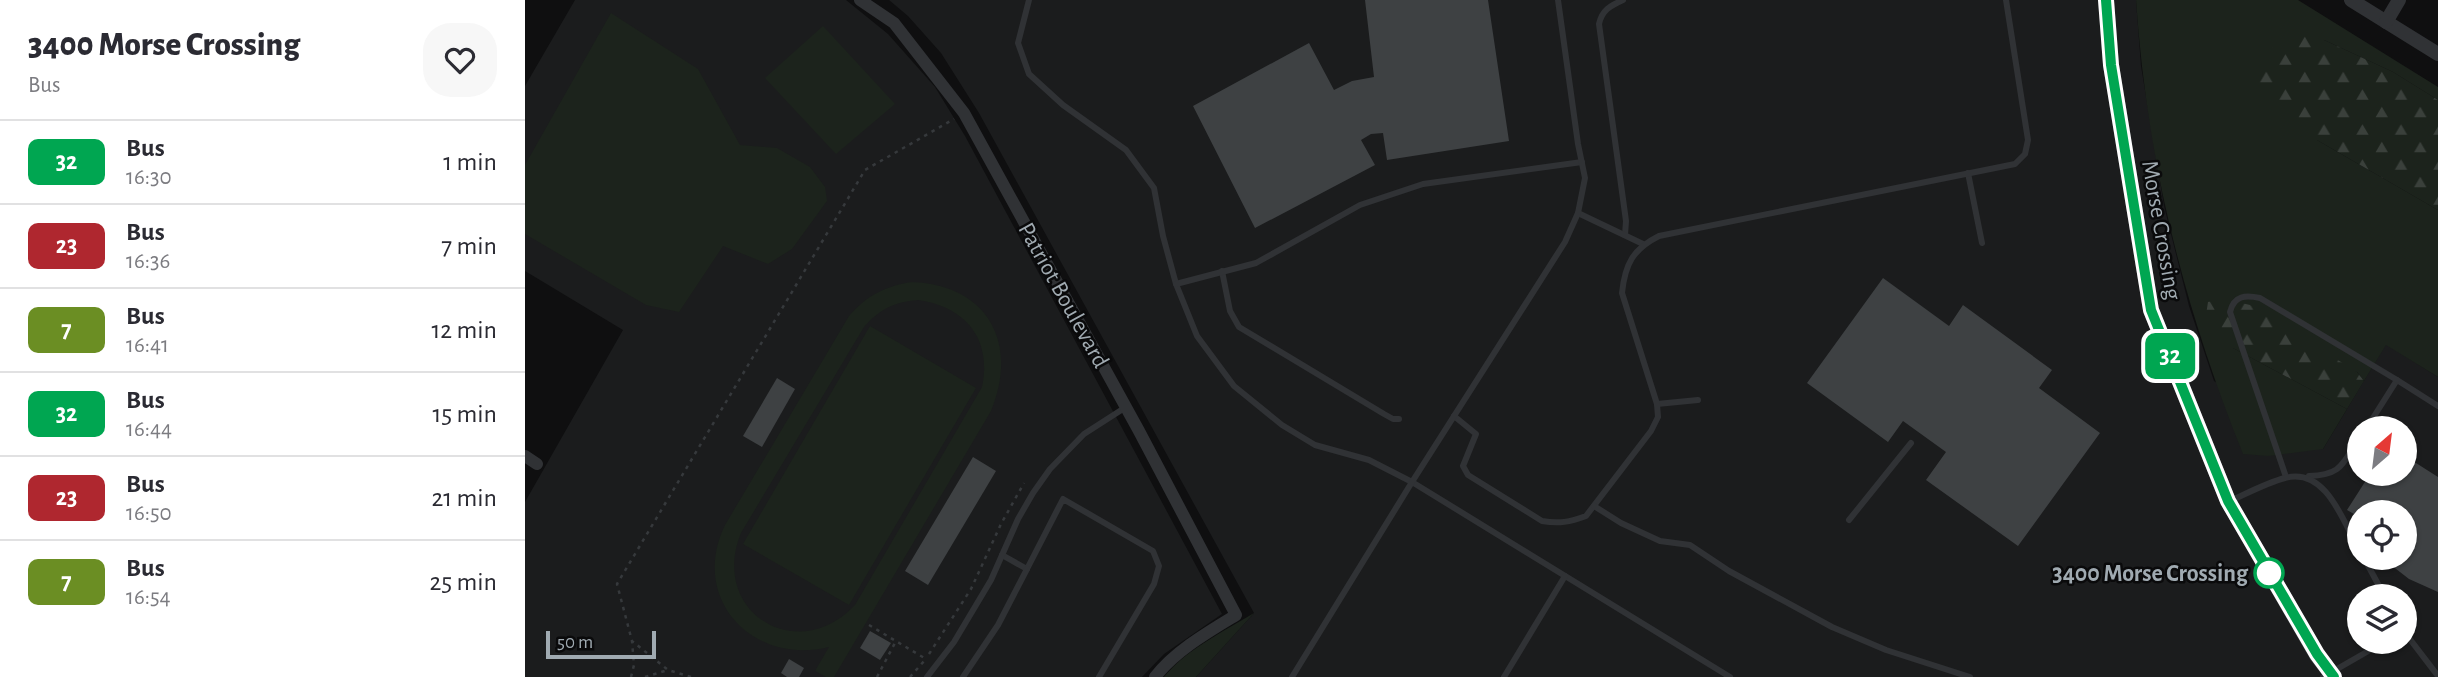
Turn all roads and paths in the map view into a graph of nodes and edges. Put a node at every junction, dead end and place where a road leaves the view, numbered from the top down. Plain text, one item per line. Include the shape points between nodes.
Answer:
1 (860, 0) edge
2 (1029, 0) edge
3 (1558, 0) edge
4 (1623, 0) edge
5 (2006, 0) edge
6 (2106, 0) edge
7 (2351, 0) edge
8 (2399, 0) edge
9 (2386, 22) junction
10 (2438, 54) edge
11 (964, 113) junction
12 (1582, 162) junction
13 (1968, 173) junction
14 (1578, 213) junction
15 (1625, 235) junction
16 (1982, 243) dead end
17 (1643, 244) junction
18 (1222, 271) junction
19 (1176, 284) junction
20 (2397, 380) junction
21 (1698, 400) dead end
22 (1657, 404) junction
23 (2438, 405) edge
24 (1126, 407) junction
25 (1454, 416) junction
26 (2373, 416) edge
27 (1399, 419) dead end
28 (1911, 443) dead end
29 (525, 456) edge
30 (2347, 457) edge
31 (537, 464) dead end
32 (2286, 477) junction
33 (2307, 477) junction
34 (1412, 482) junction
35 (1024, 483) dead end
36 (2228, 501) junction
37 (1594, 506) junction
38 (1849, 520) dead end
39 (2347, 529) edge
40 (1002, 555) junction
41 (1027, 569) junction
42 (1565, 576) junction
43 (869, 625) dead end
44 (632, 641) junction
45 (896, 641) junction
46 (2417, 650) edge
47 (2365, 654) edge
48 (926, 659) junction
49 (668, 670) junction
50 (2330, 676) edge
51 (2438, 676) edge
52 (631, 677) edge
53 (645, 677) edge
54 (690, 677) edge
55 (877, 677) edge
56 (910, 677) edge
57 (927, 677) edge
58 (963, 677) edge
59 (1099, 677) edge
60 (1155, 677) edge
61 (1292, 677) edge
62 (1504, 677) edge
63 (1730, 677) edge
64 (1970, 677) edge

1 - 11 street, Patriot Boulevard via 894,23
2 - 19 lane via 1018,43 1030,74 1063,105 1126,150 1154,188
3 - 12 lane
4 - 15 lane via 1606,8 1599,24
5 - 13 lane via 2028,140 2025,154 2015,164
6 - 36 main road, Morse Crossing via 2111,65 2151,310
7 - 9 street
8 - 9 street
9 - 10 street
11 - 24 street, Patriot Boulevard
11 - 44 path via 865,170 617,584
12 - 14 lane via 1585,178
12 - 18 lane via 1423,184 1360,205 1256,264
13 - 16 lane
13 - 17 lane via 1659,236
14 - 15 lane
14 - 25 lane via 1565,242
15 - 17 lane
17 - 22 lane via 1624,274 1622,293
18 - 19 lane
18 - 27 lane via 1230,311 1239,327
19 - 34 lane via 1197,336 1234,386 1315,445 1369,460
20 - 23 lane
20 - 26 lane
20 - 32 lane via 2260,298 2239,297 2230,312
21 - 22 lane
22 - 37 lane via 1658,417 1651,431
24 - 40 lane via 1084,435 1050,469 1018,519
24 - 60 street, Patriot Boulevard via 1236,615 1162,667
25 - 34 lane
25 - 37 lane via 1476,434 1463,466 1468,475 1542,521 1571,522 1586,516
28 - 38 lane
29 - 31 street
30 - 33 lane via 2338,470
32 - 33 lane
32 - 36 lane
33 - 39 lane via 2323,487
34 - 42 lane
34 - 61 lane
35 - 48 path via 971,589
36 - 50 main road, Morse Crossing
37 - 64 lane via 1660,541 1690,545 1832,627 1885,650
40 - 41 lane
40 - 57 lane via 954,642
41 - 58 lane via 998,625
41 - 59 lane via 1063,499 1153,551 1159,566 1154,584
42 - 62 lane
42 - 63 lane
43 - 45 path
44 - 49 path
44 - 52 path
45 - 48 path
45 - 55 path
46 - 51 lane
47 - 50 lane
48 - 56 path
49 - 53 path
49 - 54 path

